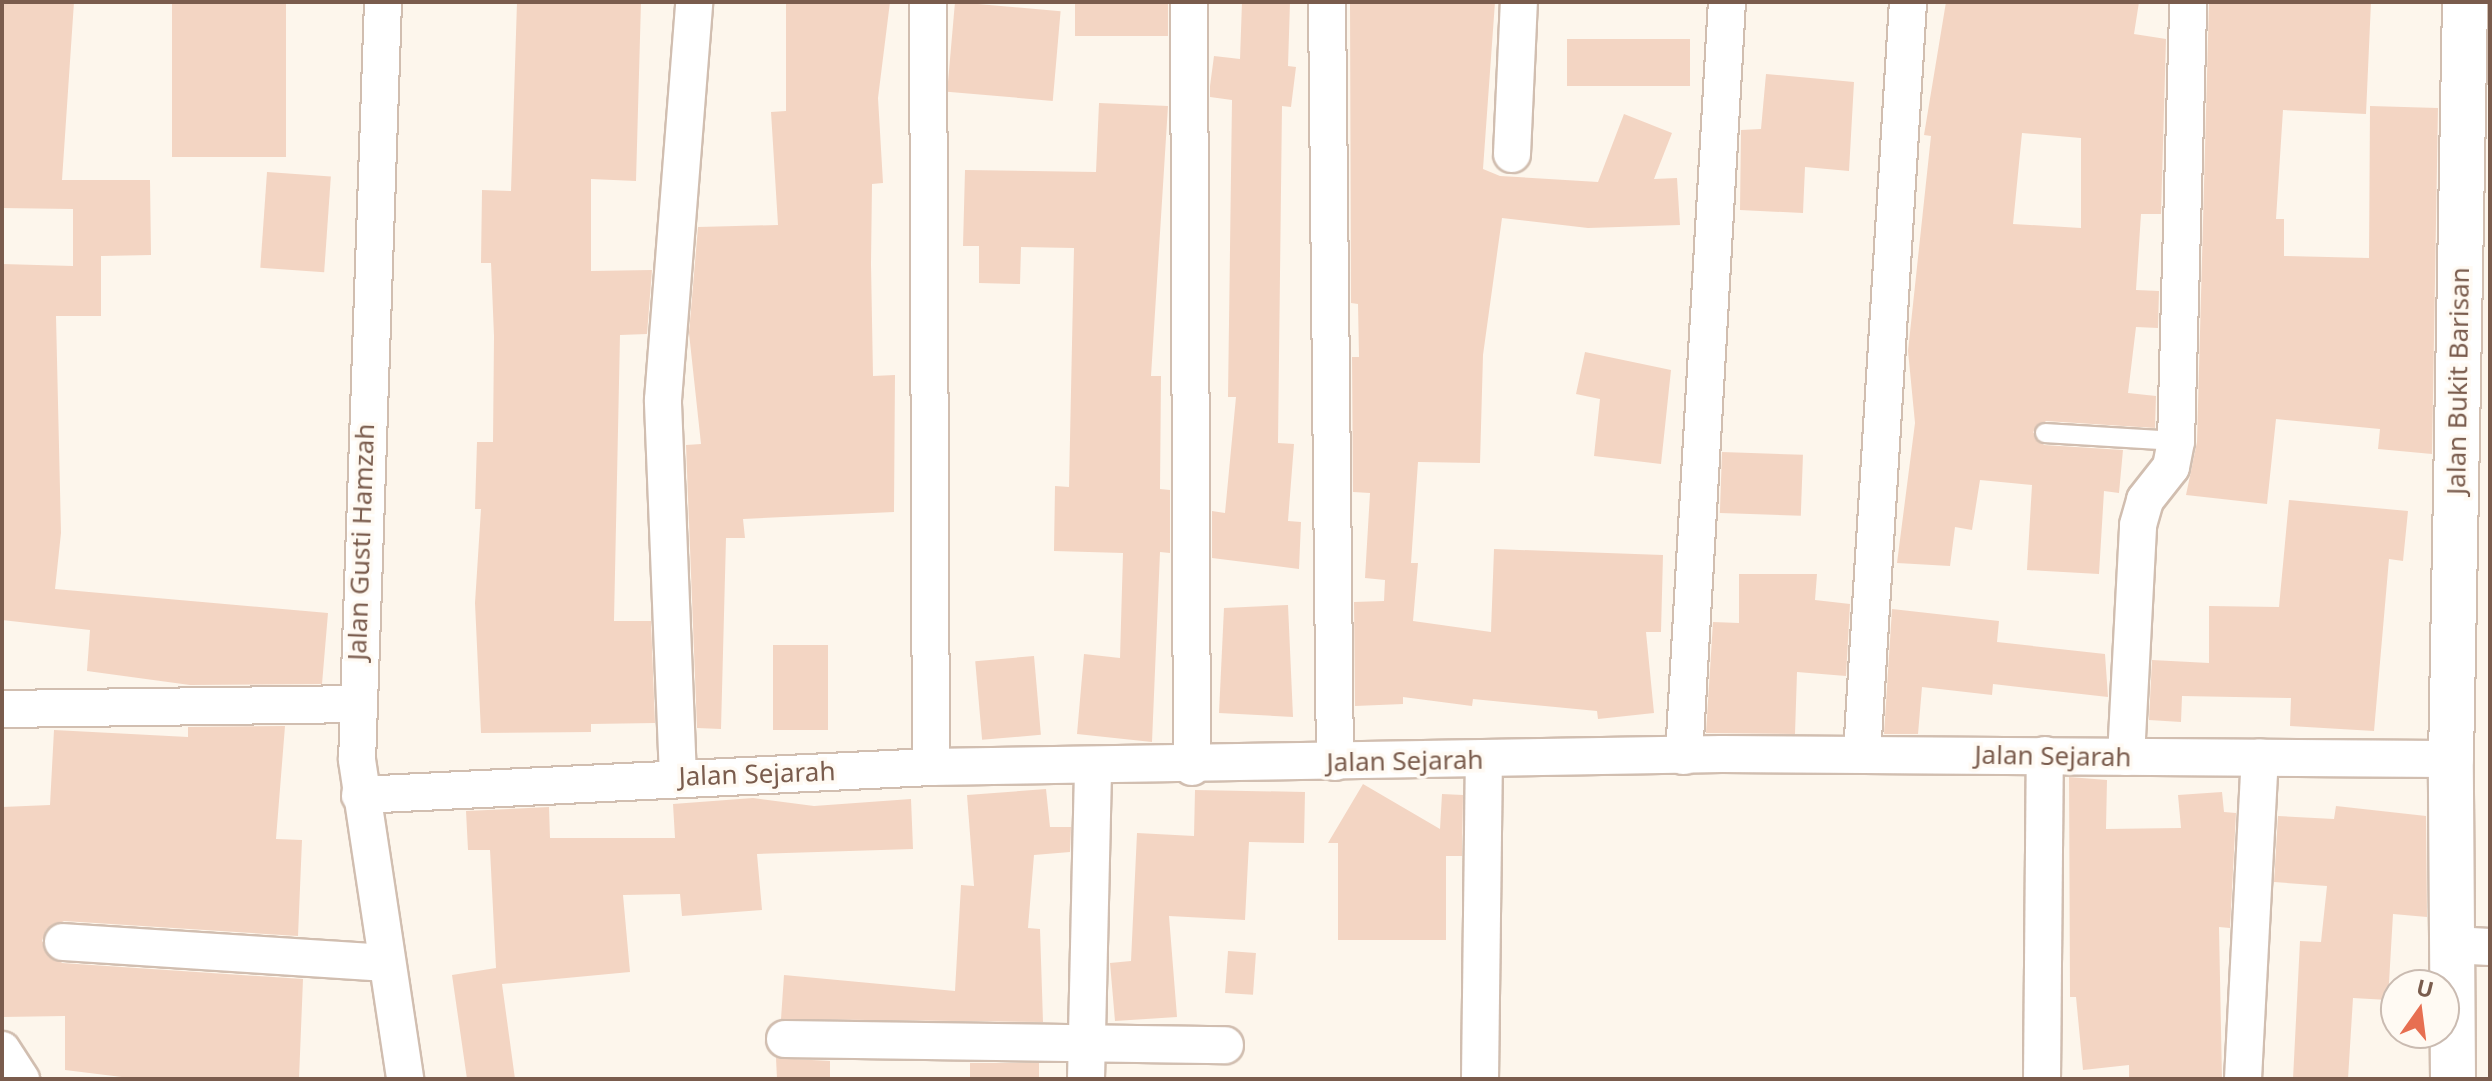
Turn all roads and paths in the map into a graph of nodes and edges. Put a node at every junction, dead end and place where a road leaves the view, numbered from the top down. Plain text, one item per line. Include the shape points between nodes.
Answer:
1 (383, 2) edge
2 (694, 2) edge
3 (928, 2) edge
4 (1189, 2) edge
5 (1327, 2) edge
6 (1519, 2) edge
7 (1727, 2) edge
8 (1908, 2) edge
9 (2188, 2) edge
10 (2473, 9) edge
11 (1512, 154) dead end
12 (2045, 433) dead end
13 (2176, 441) junction
14 (357, 704) junction
15 (2, 709) edge
16 (1862, 754) junction
17 (2045, 755) junction
18 (1684, 756) junction
19 (2126, 757) junction
20 (2260, 757) junction
21 (2451, 759) junction
22 (1484, 760) junction
23 (1335, 762) junction
24 (931, 767) junction
25 (1192, 767) junction
26 (1093, 769) junction
27 (678, 777) junction
28 (360, 795) junction
29 (63, 942) dead end
30 (2471, 946) edge
31 (384, 963) junction
32 (785, 1039) dead end
33 (1225, 1045) dead end
34 (2, 1050) edge
35 (1087, 1062) edge
36 (21, 1079) edge
37 (405, 1079) edge
38 (1480, 1079) edge
39 (2042, 1079) edge
40 (2243, 1079) edge
41 (2453, 1079) edge

1 - 14 street, Jalan Gusti Hamzah
2 - 27 street via 663,400
3 - 24 street
4 - 25 street
5 - 23 street
6 - 11 street
7 - 18 street
8 - 16 street
9 - 13 street
10 - 21 street, Jalan Bukit Barisan
12 - 13 lane
13 - 19 street via 2171,467 2145,500 2138,525
14 - 15 street
14 - 28 street, Jalan Gusti Hamzah
16 - 17 street, Jalan Sejarah
16 - 18 street, Jalan Sejarah
17 - 19 street, Jalan Sejarah
17 - 39 street
18 - 22 street, Jalan Sejarah
19 - 20 street, Jalan Sejarah
20 - 21 street, Jalan Sejarah
20 - 40 street
21 - 30 street, Jalan Bukit Barisan
22 - 23 street, Jalan Sejarah
22 - 38 street
23 - 25 street, Jalan Sejarah
24 - 26 street, Jalan Sejarah
24 - 27 street, Jalan Sejarah
25 - 26 street, Jalan Sejarah
26 - 35 street
27 - 28 street, Jalan Sejarah
28 - 31 street, Jalan Gusti Hamzah
29 - 31 street
30 - 41 street, Jalan Bukit Barisan
31 - 37 street, Jalan Gusti Hamzah
32 - 35 street
33 - 35 street
34 - 36 street

